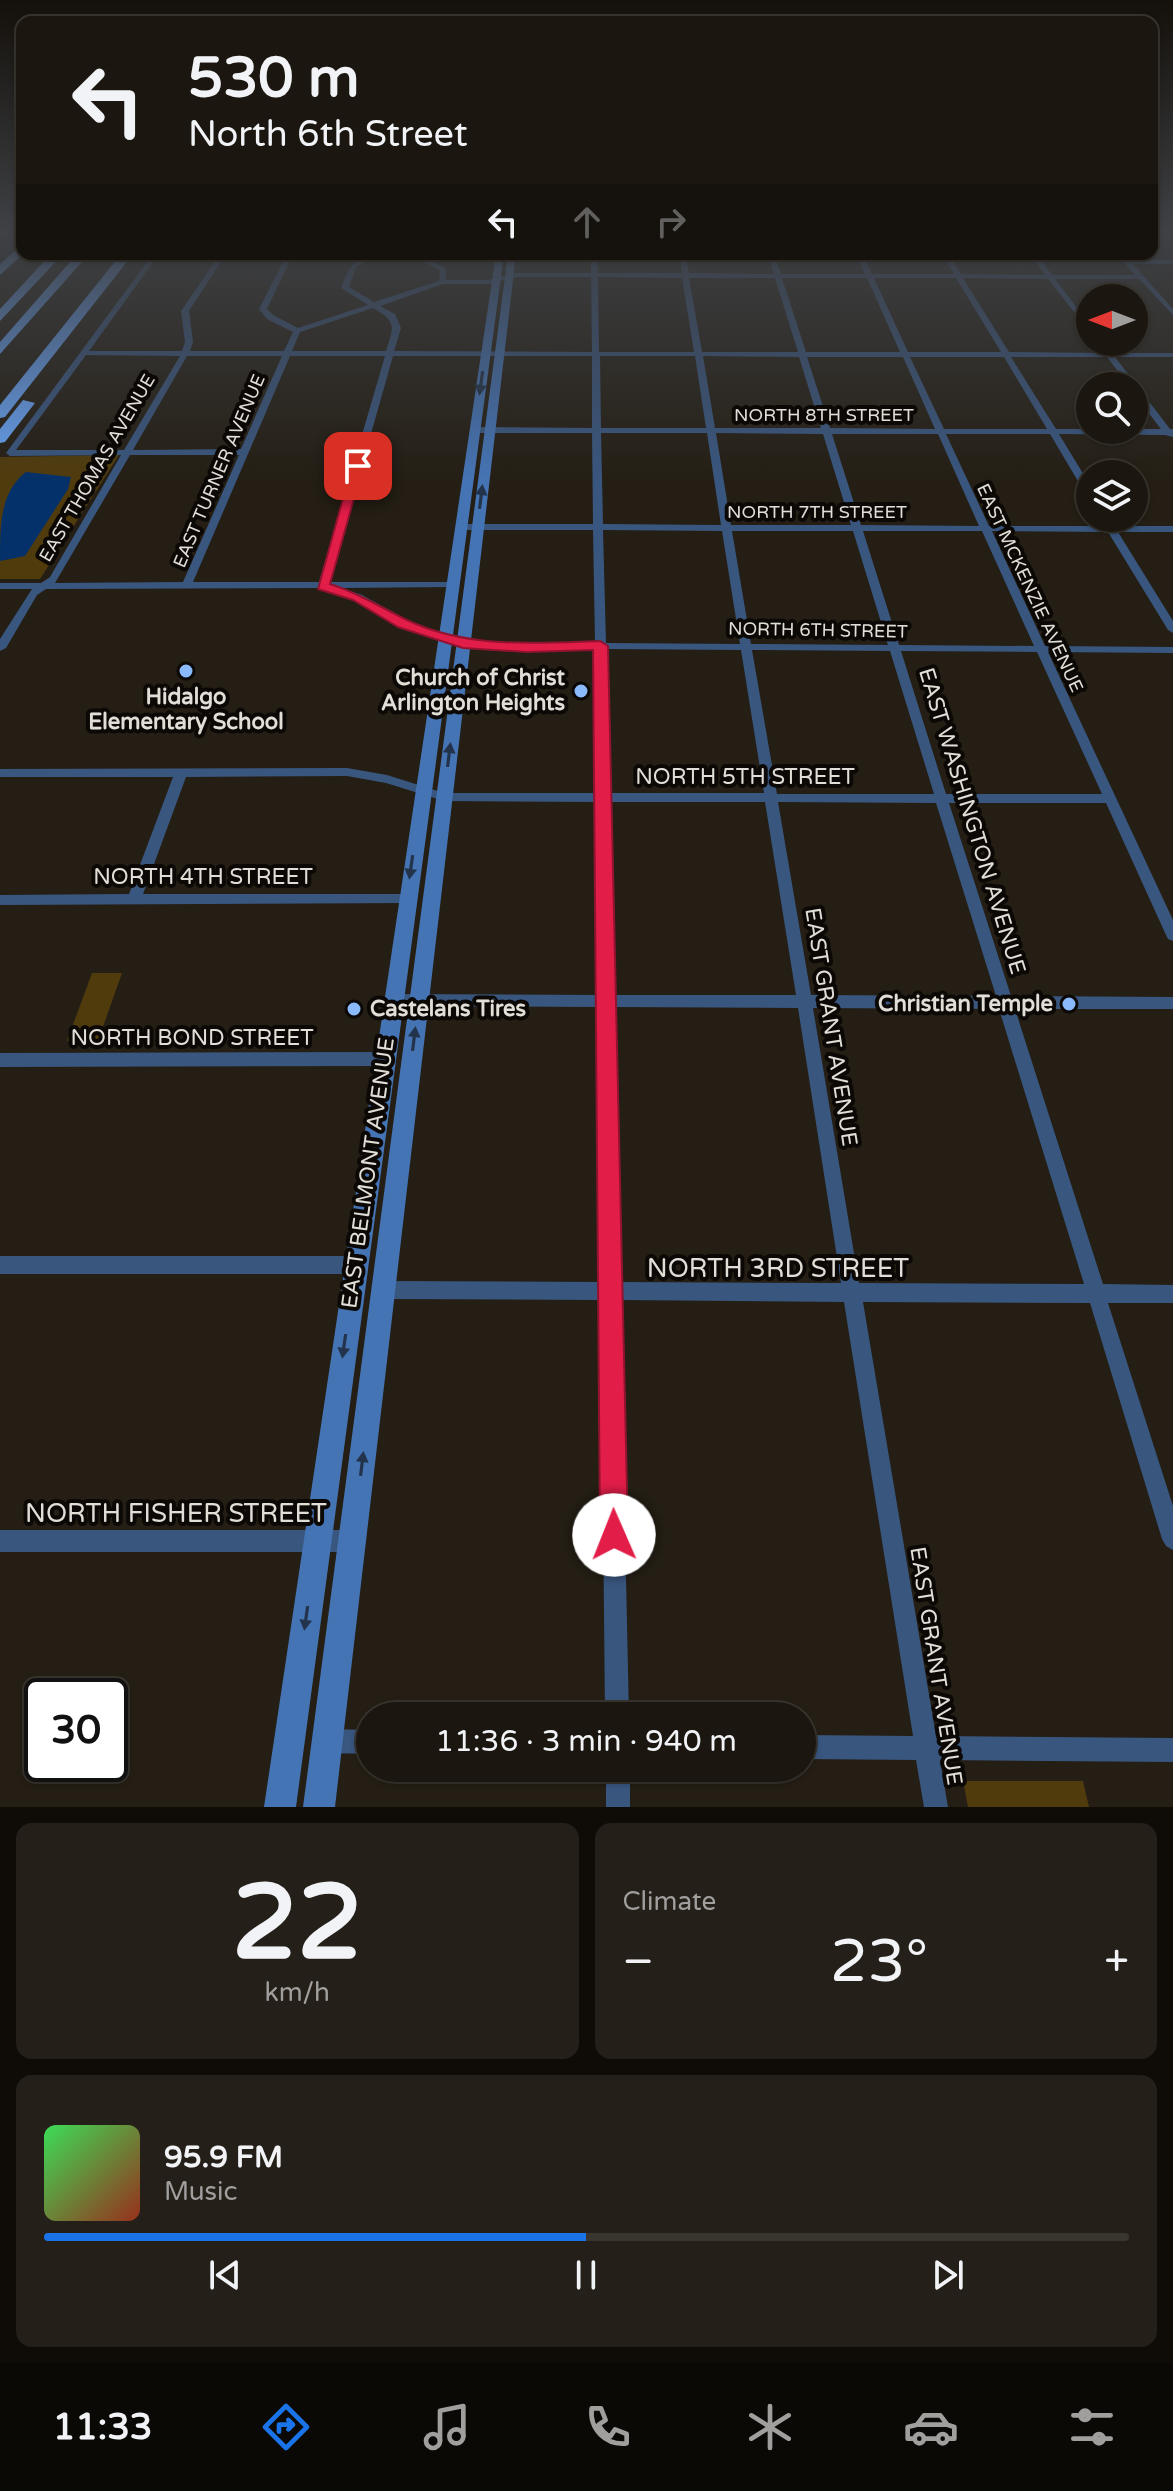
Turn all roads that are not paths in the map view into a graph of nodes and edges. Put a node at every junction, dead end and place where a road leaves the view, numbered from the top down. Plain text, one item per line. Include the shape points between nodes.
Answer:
1 (32, 313) edge
2 (81, 313) edge
3 (112, 313) edge
4 (185, 313) edge
5 (267, 313) edge
6 (351, 313) edge
7 (385, 313) edge
8 (494, 313) edge
9 (501, 313) edge
10 (595, 313) edge
11 (691, 313) edge
12 (790, 313) edge
13 (886, 313) edge
14 (980, 313) edge
15 (75, 321) junction
16 (297, 331) junction
17 (0, 351) edge
18 (391, 352) junction
19 (83, 353) junction
20 (185, 353) junction
21 (288, 353) junction
22 (492, 353) junction
23 (596, 353) junction
24 (698, 353) junction
25 (802, 353) junction
26 (904, 353) junction
27 (1005, 354) junction
28 (1076, 355) edge
29 (1148, 355) edge
30 (1173, 355) edge
31 (1109, 356) edge
32 (1121, 372) edge
33 (1148, 406) edge
34 (0, 414) edge
35 (482, 430) junction
36 (597, 430) junction
37 (711, 431) junction
38 (826, 431) junction
39 (940, 431) junction
40 (1054, 432) junction
41 (1171, 434) edge
42 (0, 439) edge
43 (127, 452) junction
44 (244, 452) junction
45 (1076, 469) edge
46 (599, 526) junction
47 (461, 527) junction
48 (478, 527) junction
49 (727, 528) junction
50 (857, 529) junction
51 (986, 529) junction
52 (1076, 529) edge
53 (1148, 529) edge
54 (1173, 529) edge
55 (1113, 532) edge
56 (187, 585) junction
57 (452, 585) junction
58 (0, 586) edge
59 (44, 586) junction
60 (323, 586) junction
61 (1173, 630) edge
62 (445, 638) junction
63 (463, 644) junction
64 (600, 646) junction
65 (746, 647) junction
66 (0, 648) edge
67 (895, 649) junction
68 (1041, 650) junction
69 (1173, 650) edge
70 (0, 773) edge
71 (181, 773) junction
72 (421, 790) junction
73 (444, 797) junction
74 (603, 797) junction
75 (771, 798) junction
76 (941, 798) junction
77 (1110, 799) junction
78 (134, 899) junction
79 (407, 899) junction
80 (0, 900) edge
81 (1173, 935) edge
82 (419, 999) junction
83 (393, 1000) junction
84 (606, 1000) junction
85 (804, 1001) junction
86 (1005, 1002) junction
87 (1173, 1003) edge
88 (385, 1059) junction
89 (0, 1060) edge
90 (397, 1179) junction
91 (0, 1265) edge
92 (355, 1265) junction
93 (383, 1290) junction
94 (610, 1294) junction
95 (852, 1294) junction
96 (1096, 1294) junction
97 (1173, 1294) edge
98 (1173, 1539) edge
99 (0, 1541) edge
100 (317, 1541) junction
101 (352, 1541) junction
102 (617, 1702) edge
103 (327, 1741) junction
104 (356, 1742) edge
105 (816, 1747) edge
106 (927, 1748) junction
107 (1173, 1750) edge
108 (618, 1782) edge
109 (280, 1807) edge
110 (319, 1807) edge
111 (618, 1807) edge
112 (936, 1807) edge

1 - 17 highway
2 - 15 highway
3 - 19 street
4 - 20 street, EAST THOMAS AVENUE
5 - 16 street
6 - 16 street
7 - 18 street via 396,320
8 - 22 main road, EAST BELMONT AVENUE
9 - 22 main road, EAST BELMONT AVENUE
10 - 23 street
11 - 24 street, EAST GRANT AVENUE
12 - 25 street, EAST WASHINGTON AVENUE
13 - 26 street, EAST MCKENZIE AVENUE
14 - 27 street
15 - 34 highway
15 - 42 highway via 34,393
16 - 21 street, EAST TURNER AVENUE
18 - 21 street
18 - 22 street
18 - 60 street
19 - 20 street
19 - 43 street via 10,453
20 - 21 street
20 - 43 street, EAST THOMAS AVENUE
21 - 44 street, EAST TURNER AVENUE
22 - 23 street
22 - 35 main road, EAST BELMONT AVENUE
23 - 24 street
23 - 36 street
24 - 25 street
24 - 37 street, EAST GRANT AVENUE
25 - 26 street
25 - 38 street, EAST WASHINGTON AVENUE
26 - 27 street
26 - 39 street, EAST MCKENZIE AVENUE
27 - 28 street
27 - 40 street
29 - 30 street
31 - 32 street
33 - 41 street
35 - 36 street, NORTH 8TH STREET
35 - 47 main road, EAST BELMONT AVENUE
48 -> 35 main road, EAST BELMONT AVENUE
36 - 37 street, NORTH 8TH STREET
36 - 46 street
37 - 38 street, NORTH 8TH STREET
37 - 49 street, EAST GRANT AVENUE
38 - 39 street, NORTH 8TH STREET
38 - 50 street, EAST WASHINGTON AVENUE
39 - 40 street, NORTH 8TH STREET
39 - 51 street, EAST MCKENZIE AVENUE
40 - 41 street, NORTH 8TH STREET
40 - 45 street
43 - 44 street
43 - 59 street, EAST THOMAS AVENUE via 54,579
44 - 56 street, EAST TURNER AVENUE
46 - 48 street, NORTH 7TH STREET
46 - 49 street, NORTH 7TH STREET
46 - 64 street
47 - 48 street, NORTH 7TH STREET
47 - 57 main road, EAST BELMONT AVENUE
48 - 63 main road, EAST BELMONT AVENUE
49 - 50 street, NORTH 7TH STREET
49 - 65 street, EAST GRANT AVENUE
50 - 51 street, NORTH 7TH STREET
50 - 67 street, EAST WASHINGTON AVENUE
51 - 52 street, NORTH 7TH STREET
51 - 68 street, EAST MCKENZIE AVENUE
53 - 54 street, NORTH 7TH STREET
55 - 61 street
56 - 59 street
56 - 60 street
57 - 60 street
57 - 62 main road, EAST BELMONT AVENUE
58 - 59 street
59 - 66 street, EAST THOMAS AVENUE via 33,593
60 - 62 street, NORTH 6TH STREET
62 - 63 street, NORTH 6TH STREET
62 - 72 main road, EAST BELMONT AVENUE
63 - 64 street, NORTH 6TH STREET
73 -> 63 main road, EAST BELMONT AVENUE
64 - 65 street, NORTH 6TH STREET
64 - 74 street
65 - 67 street, NORTH 6TH STREET
65 - 75 street, EAST GRANT AVENUE
67 - 68 street, NORTH 6TH STREET
67 - 76 street, EAST WASHINGTON AVENUE
68 - 69 street, NORTH 6TH STREET
68 - 77 street, EAST MCKENZIE AVENUE
70 - 71 street, NORTH 5TH STREET
71 - 72 street, NORTH 5TH STREET via 347,772
71 - 78 street
72 - 73 street, NORTH 5TH STREET
72 -> 79 main road, EAST BELMONT AVENUE
73 - 74 street, NORTH 5TH STREET
73 - 82 main road, EAST BELMONT AVENUE
74 - 75 street, NORTH 5TH STREET
74 - 84 street
75 - 76 street, NORTH 5TH STREET
75 - 85 street, EAST GRANT AVENUE
76 - 77 street, NORTH 5TH STREET
76 - 86 street, EAST WASHINGTON AVENUE
77 - 81 street, EAST MCKENZIE AVENUE
78 - 79 street, NORTH 4TH STREET
78 - 80 street, NORTH 4TH STREET
79 - 83 main road, EAST BELMONT AVENUE
82 - 83 street
82 - 84 street
90 -> 82 main road, EAST BELMONT AVENUE
83 - 88 main road, EAST BELMONT AVENUE
84 - 85 street
84 - 94 street
85 - 86 street
85 - 95 street, EAST GRANT AVENUE
86 - 87 street
86 - 96 street, EAST WASHINGTON AVENUE
88 - 89 street, NORTH BOND STREET
88 - 90 main road via 392,1061 397,1075 391,1124
88 - 92 main road, EAST BELMONT AVENUE
90 - 93 main road, EAST BELMONT AVENUE
91 - 92 street
92 -> 100 main road, EAST BELMONT AVENUE
93 - 94 street, NORTH 3RD STREET
101 -> 93 main road, EAST BELMONT AVENUE
94 - 95 street, NORTH 3RD STREET
94 - 102 street
95 - 96 street, NORTH 3RD STREET
95 - 106 street, EAST GRANT AVENUE
96 - 97 street, NORTH 3RD STREET
96 - 98 street, EAST WASHINGTON AVENUE
99 - 100 street, NORTH FISHER STREET
100 - 101 street, NORTH FISHER STREET
100 -> 109 main road, EAST BELMONT AVENUE
101 - 103 main road, EAST BELMONT AVENUE
103 - 104 street
103 - 110 main road, EAST BELMONT AVENUE
105 - 106 street
106 - 107 street
106 - 112 street, EAST GRANT AVENUE
108 - 111 street

